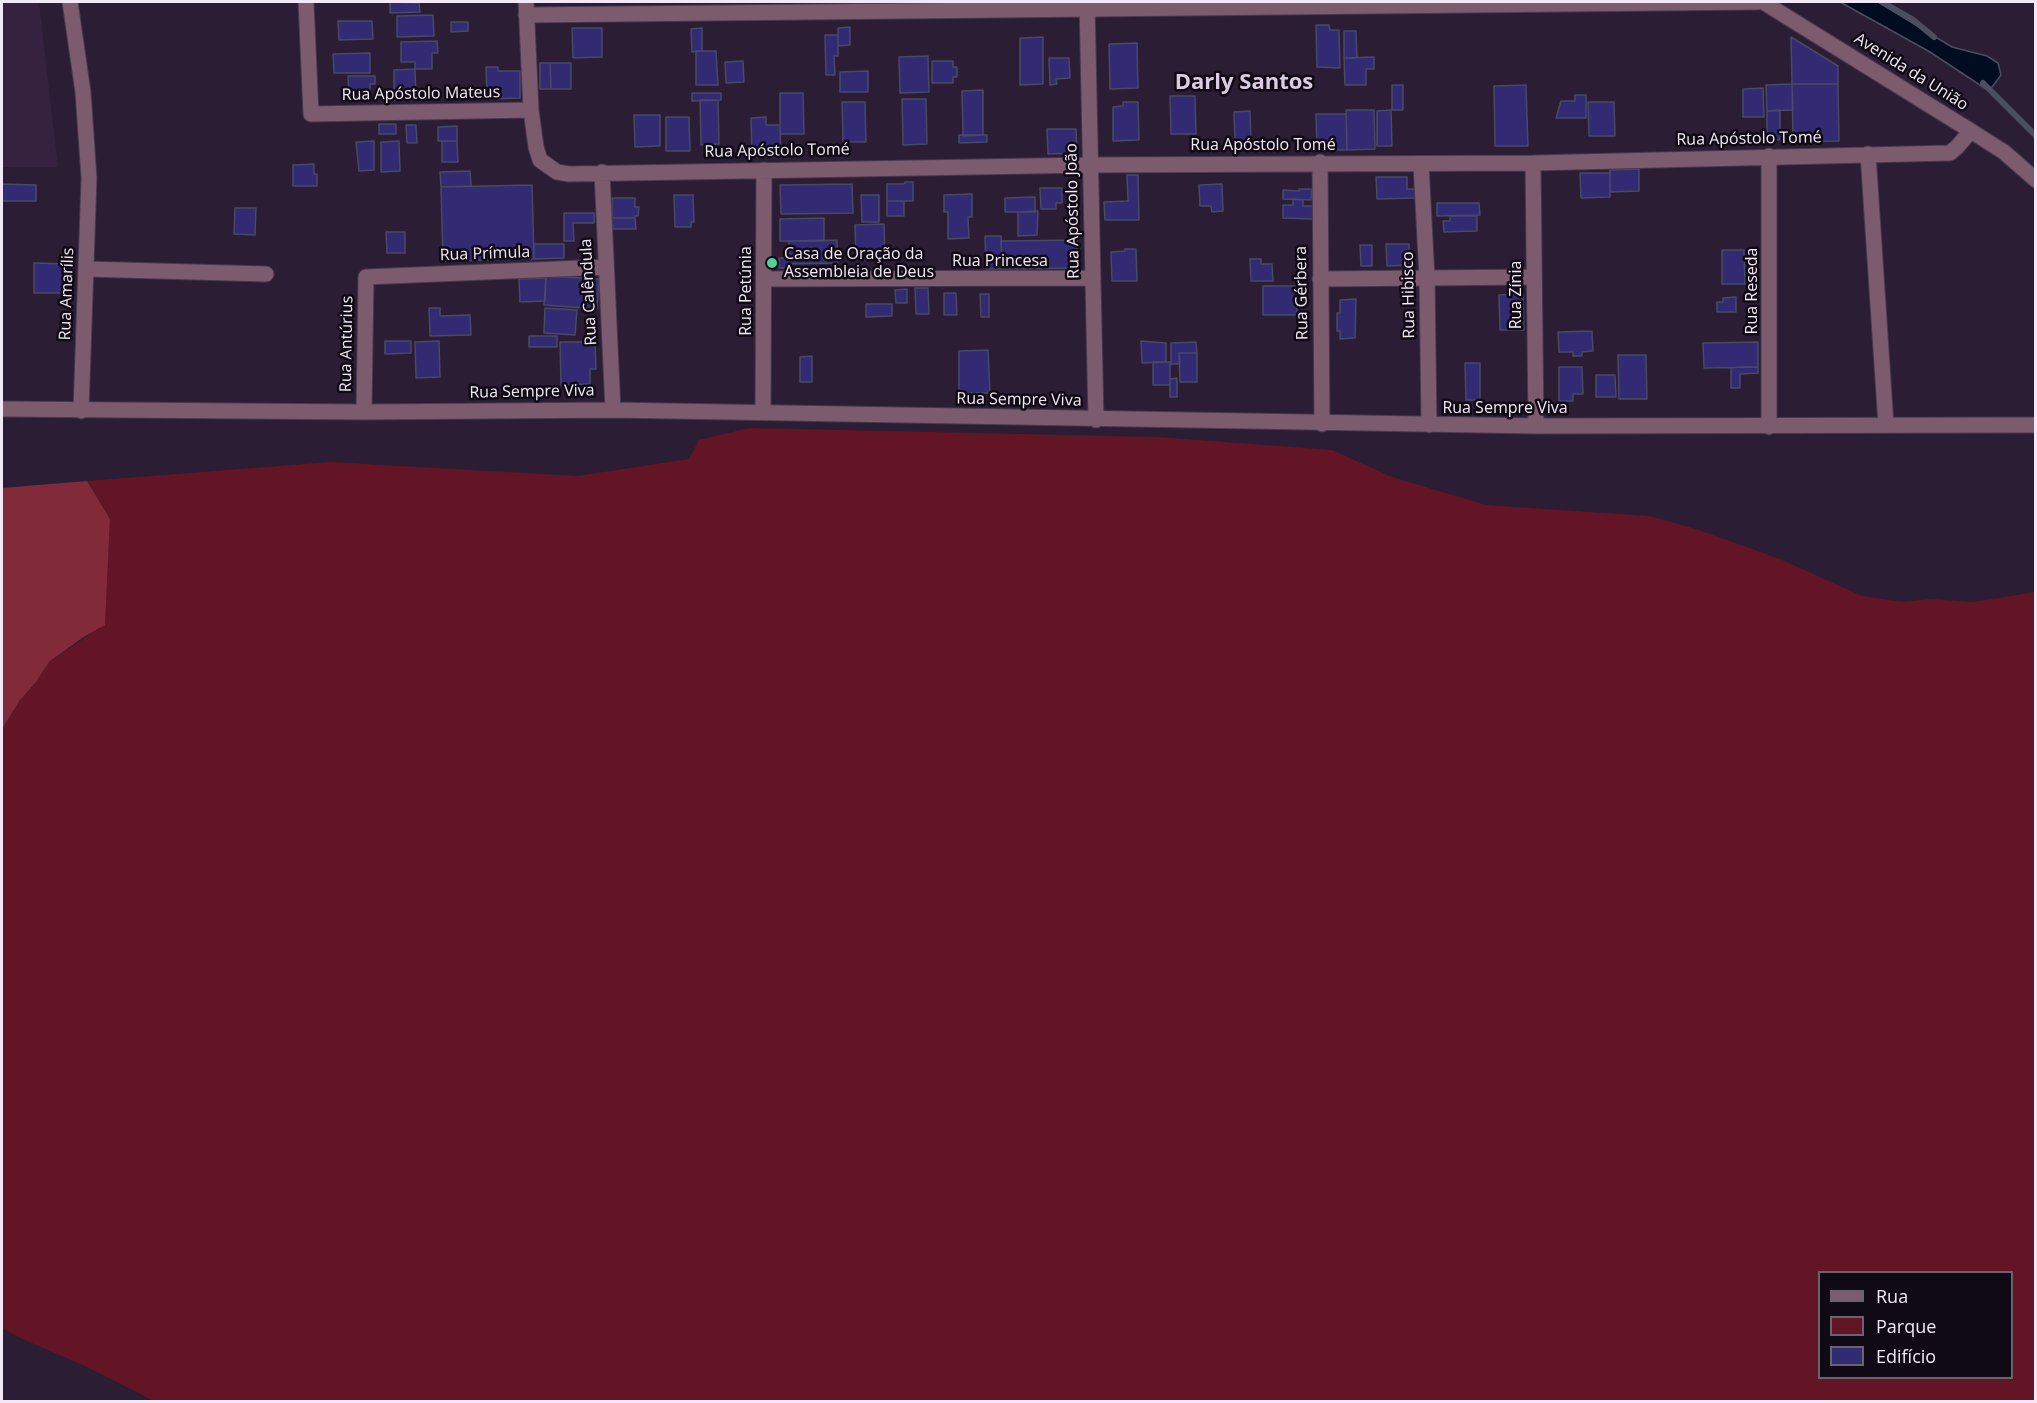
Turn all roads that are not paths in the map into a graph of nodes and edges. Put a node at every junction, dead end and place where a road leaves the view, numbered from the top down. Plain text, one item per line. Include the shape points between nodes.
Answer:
1 (70, 2) edge
2 (306, 2) edge
3 (1758, 2) edge
4 (1763, 2) edge
5 (1087, 5) edge
6 (526, 8) edge
7 (531, 110) junction
8 (1971, 131) junction
9 (1868, 154) junction
10 (1768, 156) junction
11 (1320, 162) junction
12 (1533, 163) junction
13 (1090, 165) junction
14 (1421, 165) junction
15 (764, 170) junction
16 (602, 172) junction
17 (2036, 180) edge
18 (606, 267) junction
19 (86, 269) junction
20 (266, 274) dead end
21 (366, 277) joint
22 (1533, 277) junction
23 (1093, 278) junction
24 (1427, 278) junction
25 (764, 279) junction
26 (1320, 279) junction
27 (2, 409) edge
28 (613, 410) junction
29 (81, 411) junction
30 (364, 412) junction
31 (763, 412) junction
32 (1096, 420) junction
33 (1322, 424) junction
34 (1429, 425) junction
35 (1886, 425) junction
36 (2036, 425) edge
37 (1536, 426) junction
38 (1769, 427) junction

1 - 19 street, Rua Amarílis via 83,92 89,178
2 - 7 street, Rua Apóstolo Mateus via 311,114
3 - 5 street
4 - 8 street, Avenida da União
5 - 6 street
5 - 13 street, Rua Apóstolo João
6 - 7 street
7 - 16 street, Rua Apóstolo Tomé via 540,160 557,172
8 - 9 street, Rua Apóstolo Tomé via 1950,153
8 - 17 street, Avenida da União
9 - 10 street, Rua Apóstolo Tomé
9 - 35 street
10 - 12 street, Rua Apóstolo Tomé
10 - 38 street, Rua Reseda
11 - 13 street, Rua Apóstolo Tomé
11 - 14 street, Rua Apóstolo Tomé
11 - 26 street, Rua Gérbera
12 - 14 street, Rua Apóstolo Tomé
12 - 22 street, Rua Zínia
13 - 15 street, Rua Apóstolo Tomé
13 - 23 street, Rua Apóstolo João
14 - 24 street, Rua Hibisco
15 - 16 street, Rua Apóstolo Tomé
15 - 25 street, Rua Petúnia
16 - 18 street, Rua Calêndula
18 - 21 street, Rua Prímula
18 - 28 street, Rua Calêndula
19 - 20 street
19 - 29 street, Rua Amarílis
21 - 30 street, Rua Antúrius
22 - 24 street
22 - 37 street, Rua Zínia
23 - 25 street, Rua Princesa
23 - 32 street, Rua Apóstolo João
24 - 26 street
24 - 34 street, Rua Hibisco
25 - 31 street, Rua Petúnia
26 - 33 street, Rua Gérbera
27 - 29 street, Rua Sempre Viva
28 - 30 street, Rua Sempre Viva
28 - 31 street, Rua Sempre Viva
29 - 30 street, Rua Sempre Viva
31 - 32 street, Rua Sempre Viva
32 - 33 street, Rua Sempre Viva
33 - 34 street, Rua Sempre Viva
34 - 37 street, Rua Sempre Viva
35 - 36 street, Rua Sempre Viva
35 - 38 street, Rua Sempre Viva
37 - 38 street, Rua Sempre Viva

